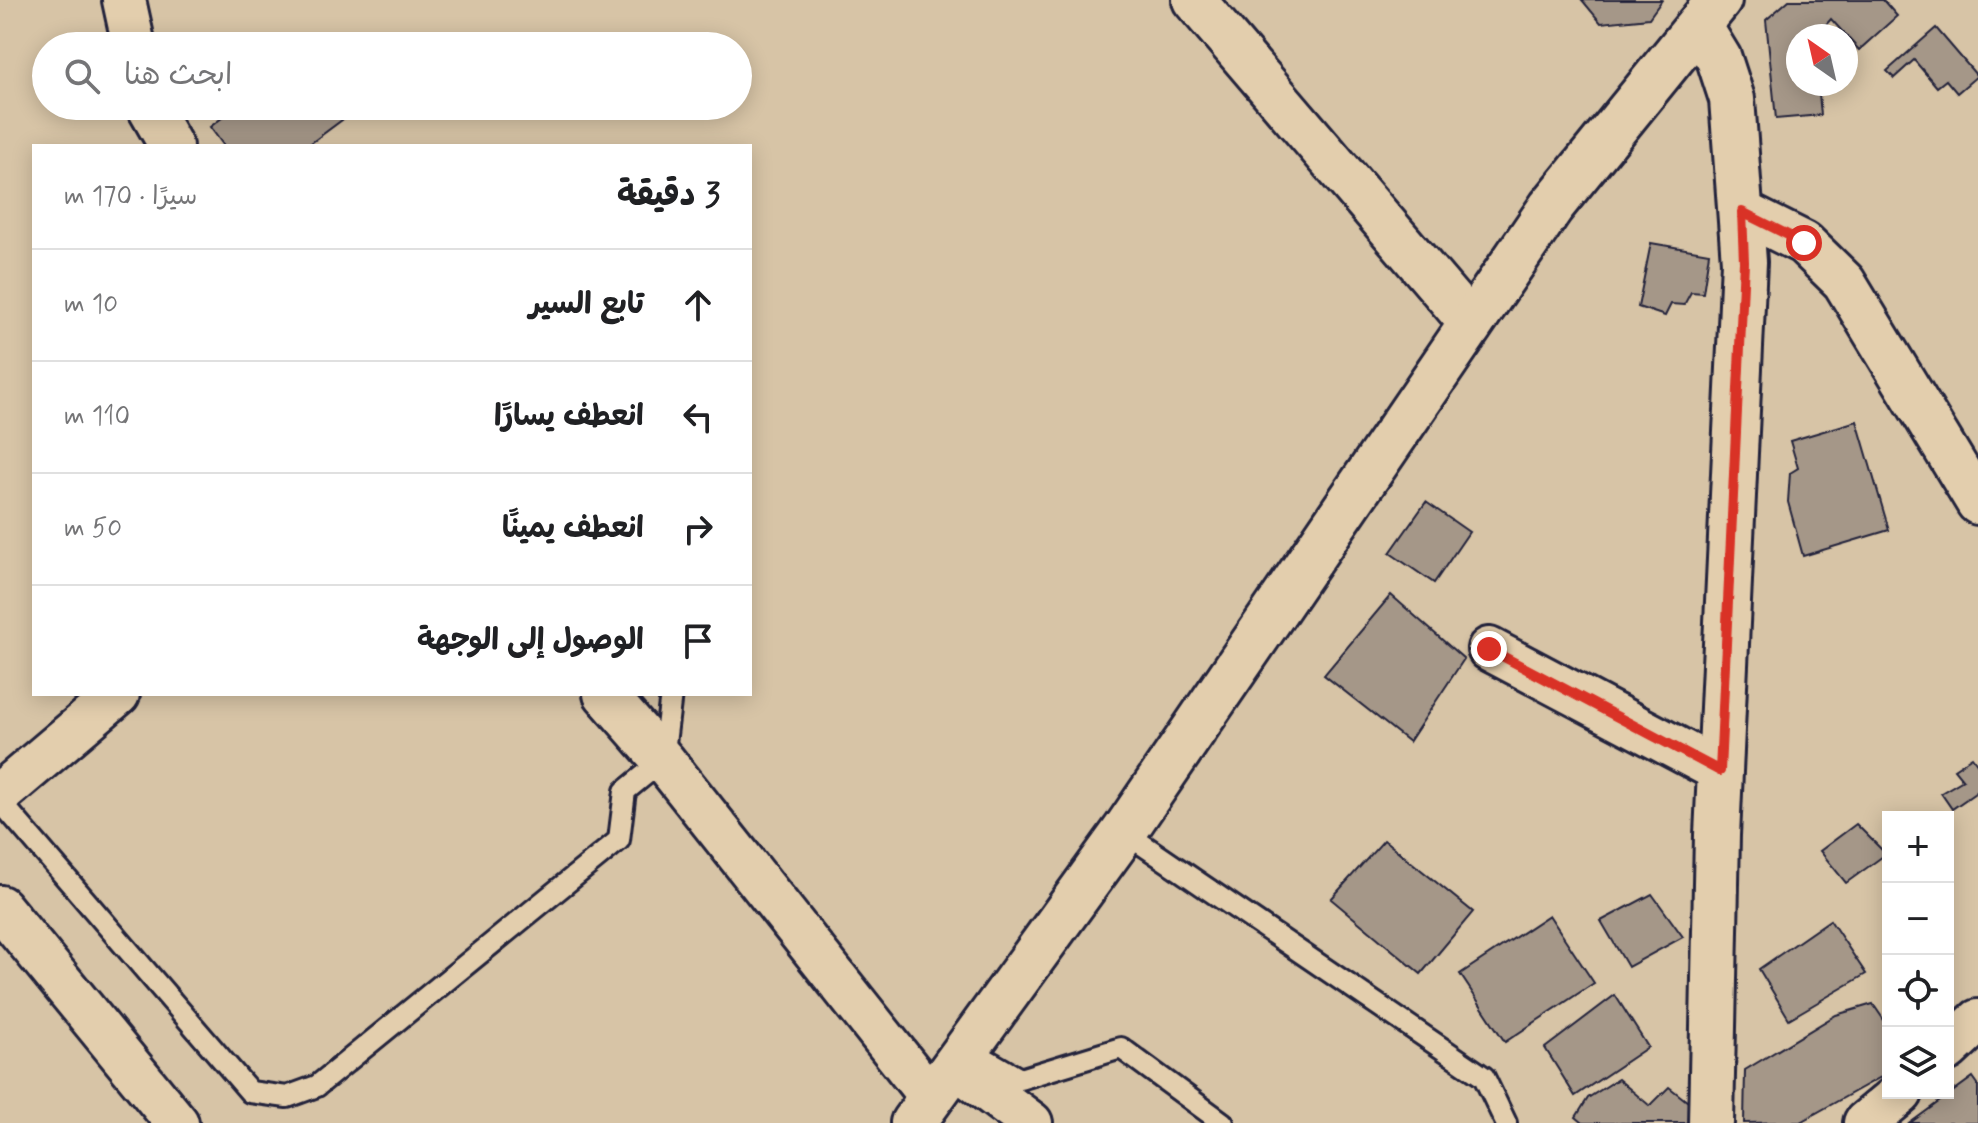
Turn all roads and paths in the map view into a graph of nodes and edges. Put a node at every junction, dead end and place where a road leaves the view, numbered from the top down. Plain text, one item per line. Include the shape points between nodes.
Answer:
1 (124, 0) edge
2 (1194, 0) edge
3 (1709, 13) edge
4 (131, 32) edge
5 (156, 120) edge
6 (170, 144) edge
7 (1742, 212) junction
8 (1471, 324) junction
9 (1978, 503) edge
10 (1489, 649) dead end
11 (116, 696) edge
12 (607, 696) edge
13 (671, 696) edge
14 (663, 760) junction
15 (1720, 771) junction
16 (0, 794) edge
17 (0, 801) edge
18 (1124, 832) junction
19 (0, 907) edge
20 (1978, 1021) edge
21 (1954, 1043) edge
22 (942, 1084) edge
23 (1894, 1099) edge
24 (177, 1123) edge
25 (1031, 1123) edge
26 (1223, 1123) edge
27 (1506, 1123) edge
28 (1711, 1123) edge
29 (1865, 1123) edge

1 - 4 street
2 - 8 street
3 - 7 street via 1732,99
3 - 8 street via 1551,207
5 - 6 street
7 - 9 street via 1804,243 1844,282
7 - 15 street
8 - 18 street
10 - 15 street
11 - 16 street
12 - 14 street
13 - 14 lane
14 - 17 lane via 625,791 619,840 317,1086 287,1097 250,1092
14 - 22 street
15 - 28 street
18 - 22 street
18 - 27 lane via 1484,1077
19 - 24 street
20 - 21 street
22 - 25 street
22 - 26 lane via 1020,1079 1121,1048
23 - 29 street

